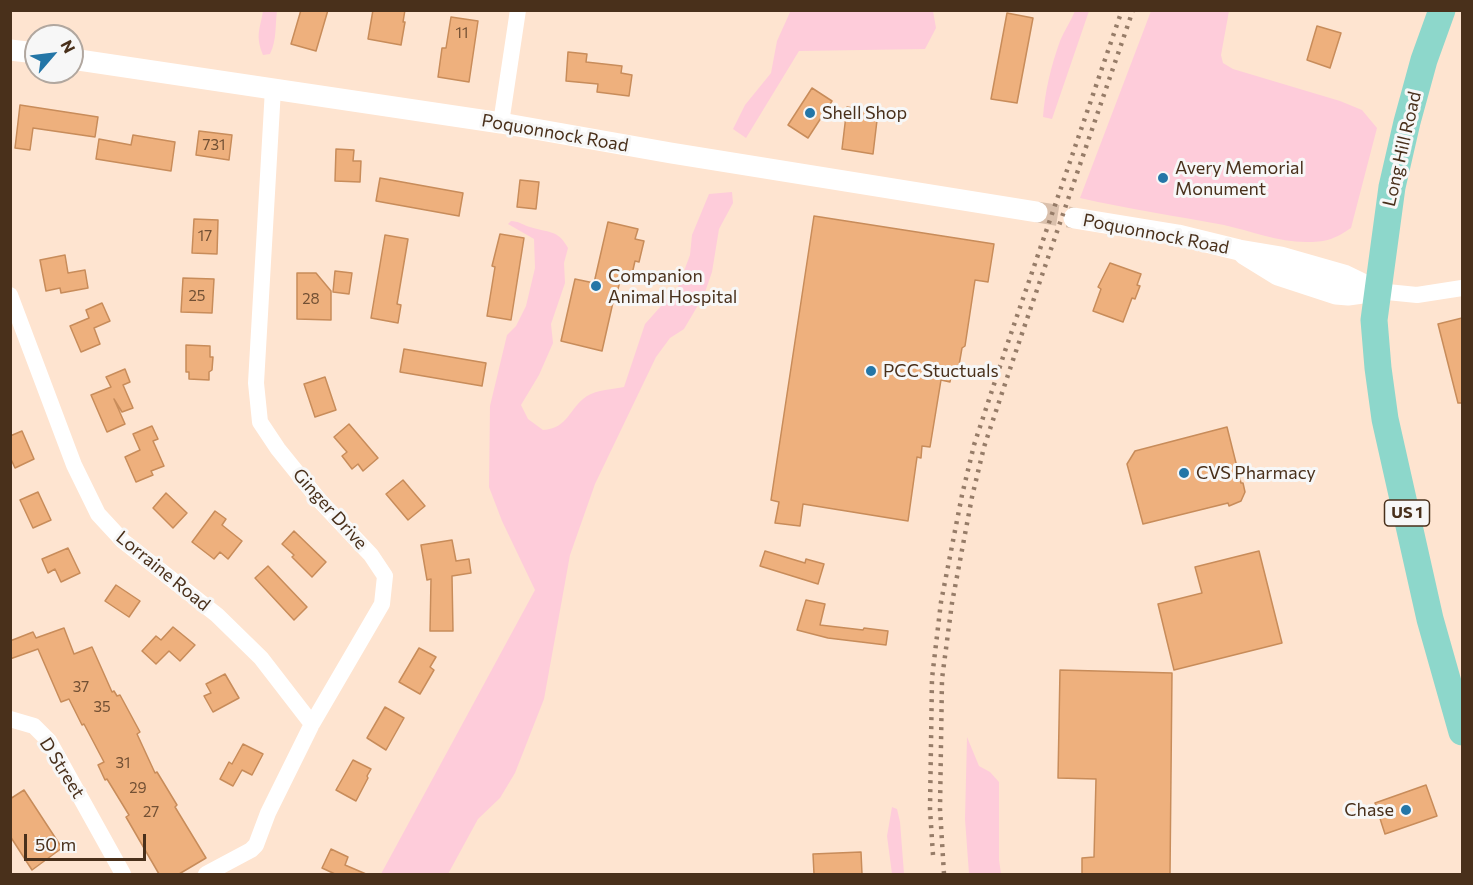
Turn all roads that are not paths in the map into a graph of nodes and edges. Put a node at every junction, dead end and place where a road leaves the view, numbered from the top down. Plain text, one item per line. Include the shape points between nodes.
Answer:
1 (518, 10) edge
2 (1442, 10) edge
3 (84, 61) edge
4 (273, 89) junction
5 (501, 123) junction
6 (1036, 212) tunnel mouth
7 (1074, 218) tunnel mouth
8 (1462, 288) edge
9 (1377, 291) junction
10 (10, 294) edge
11 (10, 719) edge
12 (312, 724) junction
13 (1462, 732) edge
14 (123, 874) edge
15 (207, 874) edge

1 - 5 street
2 - 9 main road, Long Hill Road / US 1 via 1424,60 1400,152
3 - 4 street, Poquonnock Road
4 - 5 street, Poquonnock Road
4 - 12 street, Ginger Drive via 256,383 260,422 320,501 371,555 384,576 382,604
5 - 6 street, Poquonnock Road
7 - 9 street, Poquonnock Road via 1275,256 1344,275
8 - 9 street via 1417,295
9 - 13 main road, US 1 via 1374,320 1385,419 1430,619
10 - 12 street, Lorraine Road via 74,465 98,514 123,541 217,615 261,658
11 - 14 street, D Street via 34,726 49,741
12 - 15 street, Ginger Drive via 256,845

